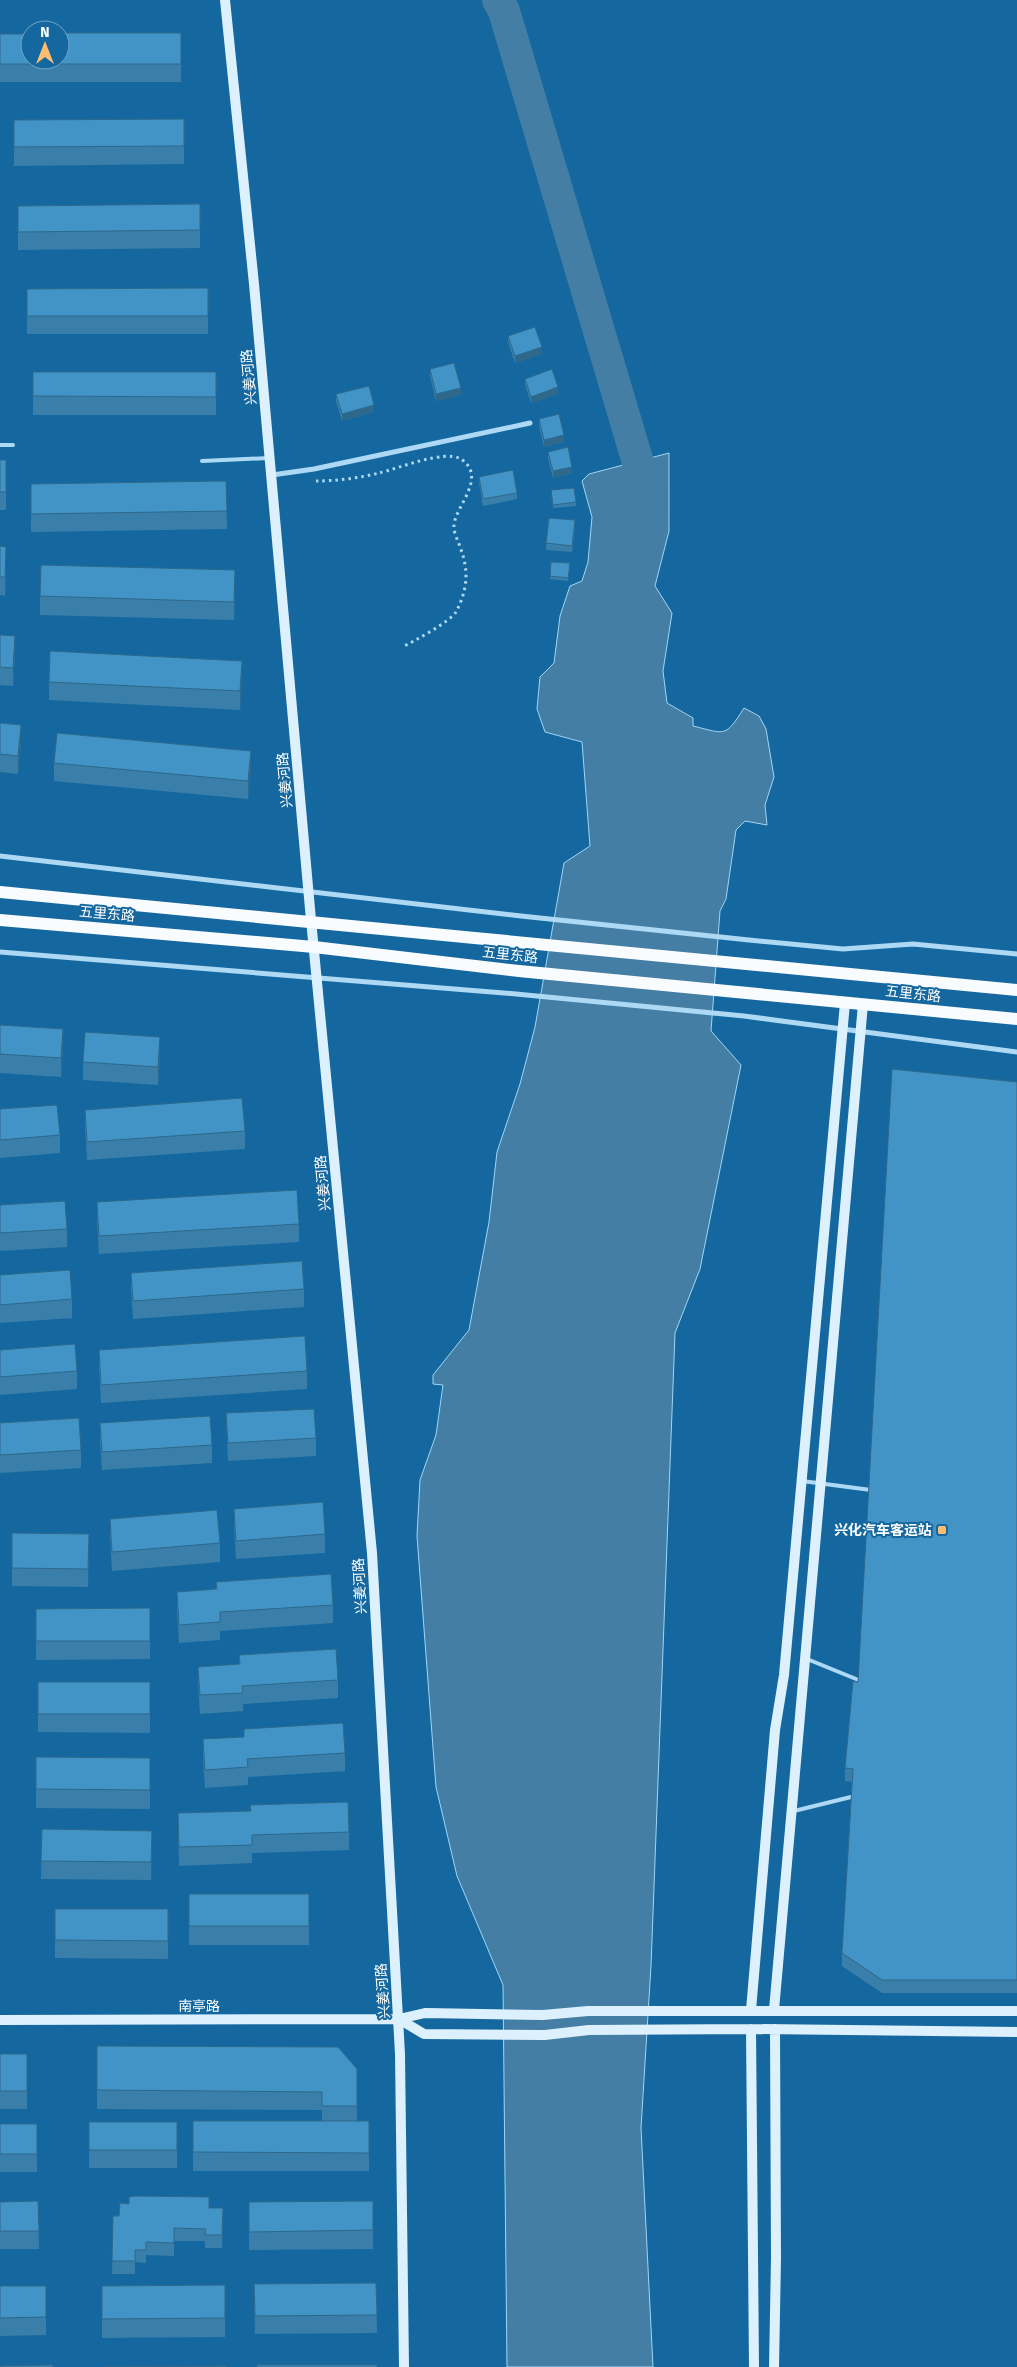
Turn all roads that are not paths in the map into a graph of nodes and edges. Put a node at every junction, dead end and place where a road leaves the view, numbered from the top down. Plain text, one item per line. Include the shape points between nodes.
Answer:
1 (226, 0) edge
2 (530, 423) dead end
3 (0, 445) edge
4 (12, 445) dead end
5 (270, 458) junction
6 (202, 461) dead end
7 (272, 475) junction
8 (0, 856) edge
9 (308, 891) junction
10 (0, 892) edge
11 (0, 920) edge
12 (311, 920) junction
13 (314, 946) junction
14 (0, 952) edge
15 (1017, 954) edge
16 (317, 978) junction
17 (1017, 990) edge
18 (845, 1002) junction
19 (863, 1004) junction
20 (1017, 1020) edge
21 (843, 1030) junction
22 (860, 1032) junction
23 (1017, 1052) edge
24 (802, 1481) junction
25 (822, 1484) junction
26 (877, 1491) edge
27 (806, 1658) junction
28 (865, 1683) edge
29 (864, 1793) edge
30 (792, 1812) junction
31 (751, 2010) junction
32 (774, 2010) junction
33 (1017, 2011) edge
34 (0, 2020) edge
35 (399, 2020) junction
36 (751, 2029) junction
37 (775, 2029) junction
38 (1017, 2032) edge
39 (404, 2367) edge
40 (754, 2367) edge
41 (774, 2367) edge

1 - 5 street, 兴姜河路
2 - 7 street
3 - 4 lane
5 - 6 lane
5 - 7 street, 兴姜河路
7 - 9 street, 兴姜河路
8 - 9 street
9 - 12 street, 兴姜河路
9 - 15 street via 842,949 914,944
10 - 12 main road, 五里东路
11 - 13 main road, 五里东路
12 - 13 street, 兴姜河路
12 - 17 main road, 五里东路 via 523,944
13 - 16 street, 兴姜河路
13 - 18 main road, 五里东路 via 519,971
14 - 16 street
16 - 21 street via 744,1016
16 - 35 street, 兴姜河路 via 372,1553
18 - 19 main road, 五里东路
18 - 21 street
19 - 20 main road, 五里东路
19 - 22 street
21 - 22 street
21 - 24 street
22 - 23 street
22 - 25 street
24 - 25 lane
24 - 31 street via 784,1675 775,1730
25 - 26 lane
25 - 27 street
27 - 28 lane
27 - 30 street
29 - 30 lane
30 - 32 street
31 - 32 street
31 - 35 street via 588,2011 543,2015 425,2013
32 - 33 street
34 - 35 street, 南亭路
35 - 36 street via 424,2034 545,2035 589,2030
35 - 39 street, 兴姜河路
36 - 37 street
36 - 40 street
37 - 38 street
37 - 41 street

